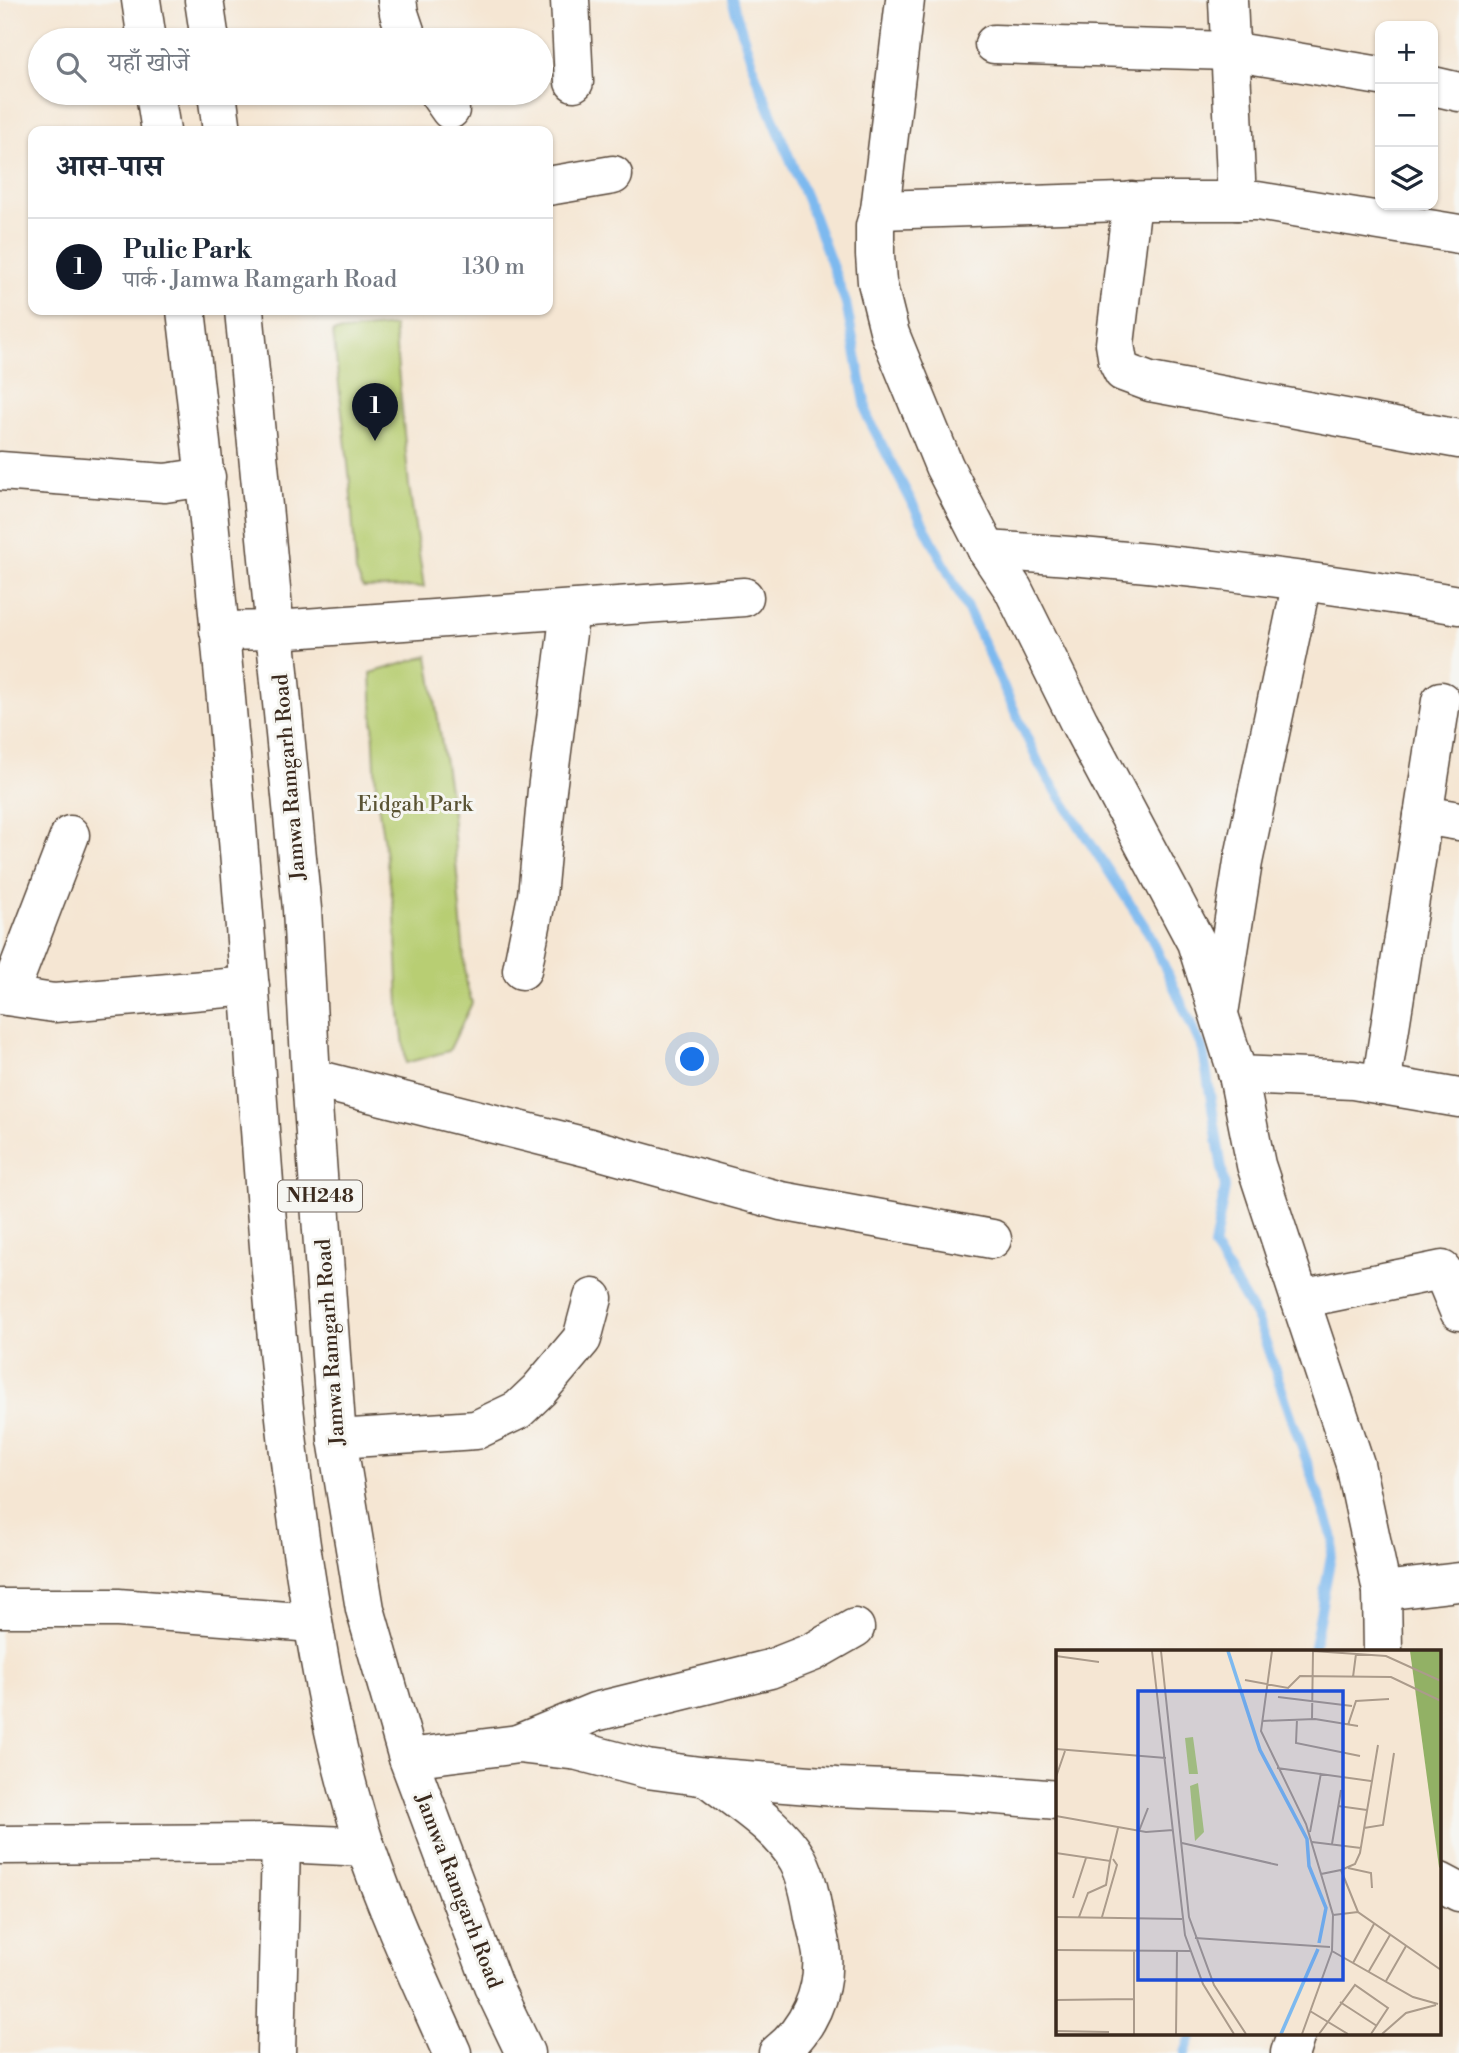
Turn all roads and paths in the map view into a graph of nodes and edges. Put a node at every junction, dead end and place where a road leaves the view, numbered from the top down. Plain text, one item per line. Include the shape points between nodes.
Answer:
1 (141, 0) edge
2 (204, 0) edge
3 (397, 0) edge
4 (570, 0) edge
5 (905, 0) edge
6 (1228, 0) edge
7 (145, 28) edge
8 (208, 28) edge
9 (404, 28) edge
10 (994, 44) dead end
11 (1230, 51) junction
12 (1375, 75) edge
13 (573, 82) dead end
14 (1438, 87) edge
15 (1459, 92) edge
16 (157, 105) edge
17 (219, 105) edge
18 (160, 126) edge
19 (221, 126) edge
20 (613, 175) dead end
21 (553, 185) edge
22 (1132, 201) junction
23 (1237, 201) junction
24 (880, 210) junction
25 (1459, 234) edge
26 (187, 315) edge
27 (244, 315) edge
28 (1459, 439) edge
29 (0, 471) edge
30 (206, 477) junction
31 (987, 550) junction
32 (1302, 581) junction
33 (744, 597) dead end
34 (1459, 605) edge
35 (570, 610) junction
36 (276, 630) junction
37 (219, 631) junction
38 (1441, 701) dead end
39 (1441, 818) edge
40 (70, 835) dead end
41 (522, 970) dead end
42 (250, 985) junction
43 (4, 996) edge
44 (1219, 1012) junction
45 (1238, 1075) junction
46 (311, 1078) junction
47 (1381, 1085) junction
48 (1459, 1098) edge
49 (992, 1240) dead end
50 (1451, 1267) edge
51 (593, 1298) dead end
52 (1300, 1300) junction
53 (1459, 1311) edge
54 (337, 1440) junction
55 (1459, 1582) edge
56 (1382, 1591) junction
57 (0, 1608) edge
58 (313, 1623) junction
59 (856, 1628) dead end
60 (1383, 1650) edge
61 (518, 1744) junction
62 (408, 1758) junction
63 (707, 1777) junction
64 (1056, 1800) edge
65 (281, 1843) junction
66 (0, 1845) edge
67 (366, 1847) junction
68 (1442, 1883) edge
69 (1459, 1892) edge
70 (1295, 2036) edge
71 (276, 2053) edge
72 (452, 2053) edge
73 (525, 2053) edge
74 (778, 2053) edge
75 (1290, 2053) edge

1 - 7 main road
2 - 8 main road
3 - 9 main road
4 - 13 main road
5 - 24 main road
6 - 11 main road
10 - 11 main road
11 - 12 main road
11 - 23 main road
14 - 15 main road
16 - 18 main road
17 - 19 main road
20 - 21 main road
22 - 23 main road
22 - 24 main road
22 - 28 main road via 1115,344 1123,372 1150,382
23 - 25 main road
24 - 31 main road via 874,226 874,255 890,334 943,466
26 - 30 main road, NH248
27 - 36 main road, Jamwa Ramgarh Road / NH248
29 - 30 main road via 165,483
30 - 37 main road, NH248
31 - 32 main road via 1112,558
31 - 44 main road via 1013,589 1196,942
32 - 34 main road
32 - 44 main road via 1243,862
33 - 35 main road
35 - 36 main road
35 - 41 main road via 537,896
36 - 37 main road
36 - 46 main road, Jamwa Ramgarh Road / NH248 via 302,909
37 - 42 main road, NH248
38 - 39 main road
39 - 47 main road
40 - 43 main road
42 - 43 main road via 54,1003
42 - 58 main road, NH248 via 273,1306 289,1462
44 - 45 main road
45 - 47 main road
45 - 52 main road via 1256,1165
46 - 49 main road via 780,1201
46 - 54 main road, Jamwa Ramgarh Road / NH248
47 - 48 main road
50 - 52 main road
50 - 53 main road
51 - 54 main road via 582,1339 517,1410 476,1430
52 - 56 main road via 1355,1464
54 - 62 main road, Jamwa Ramgarh Road / NH248 via 365,1609
55 - 56 main road
56 - 60 main road
57 - 58 main road via 118,1608
58 - 67 main road, NH248 via 335,1737
59 - 61 main road via 770,1669 595,1712
61 - 62 main road
61 - 63 main road
62 - 73 main road, Jamwa Ramgarh Road / NH248 via 493,1986
63 - 64 main road
63 - 74 main road via 775,1830 798,1861 810,1897 822,1955 820,1991 807,2021
65 - 66 main road
65 - 67 main road
65 - 71 main road
67 - 72 main road, NH248
68 - 69 main road
70 - 75 main road

